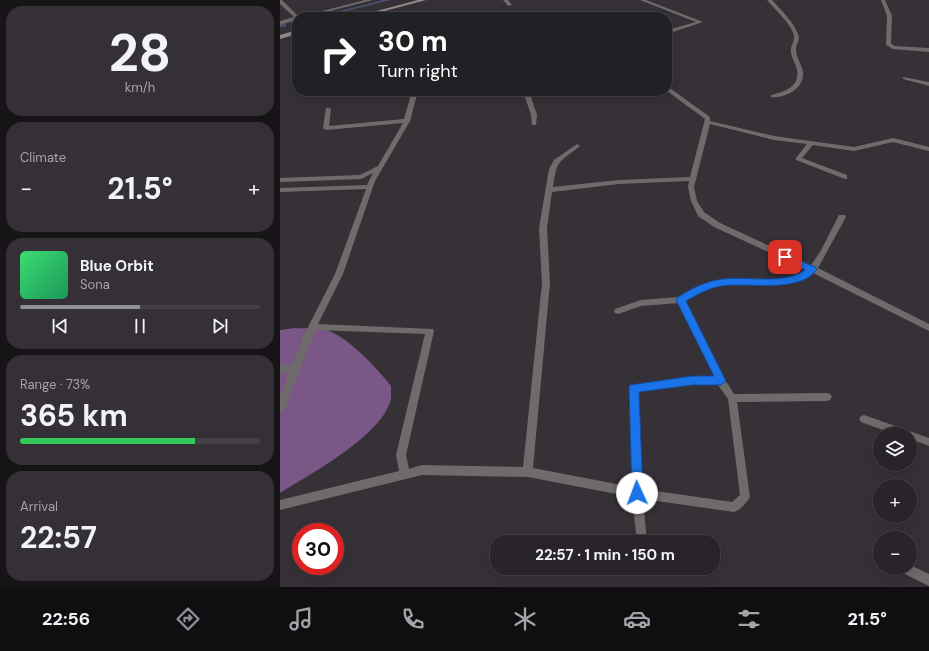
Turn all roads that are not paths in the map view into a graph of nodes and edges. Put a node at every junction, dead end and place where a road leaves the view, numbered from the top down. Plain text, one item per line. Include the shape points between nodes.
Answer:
1 (371, 0) edge
2 (424, 0) edge
3 (505, 0) edge
4 (642, 0) edge
5 (769, 0) edge
6 (884, 0) edge
7 (280, 1) edge
8 (510, 5) dead end
9 (322, 12) edge
10 (376, 12) edge
11 (292, 13) edge
12 (292, 19) edge
13 (280, 23) edge
14 (672, 30) edge
15 (292, 33) edge
16 (280, 37) edge
17 (929, 50) edge
18 (905, 78) dead end
19 (929, 84) edge
20 (672, 92) edge
21 (414, 96) edge
22 (528, 96) edge
23 (773, 96) dead end
24 (328, 110) dead end
25 (407, 121) junction
26 (708, 122) junction
27 (534, 124) dead end
28 (811, 143) junction
29 (577, 146) dead end
30 (929, 149) edge
31 (380, 167) junction
32 (845, 177) dead end
33 (693, 179) junction
34 (280, 180) edge
35 (370, 187) junction
36 (280, 190) edge
37 (550, 190) junction
38 (842, 217) dead end
39 (812, 269) junction
40 (681, 300) junction
41 (618, 311) dead end
42 (312, 327) junction
43 (929, 328) edge
44 (280, 369) edge
45 (295, 369) junction
46 (721, 381) junction
47 (827, 397) dead end
48 (732, 398) junction
49 (280, 408) edge
50 (864, 419) dead end
51 (886, 427) edge
52 (917, 438) edge
53 (929, 442) edge
54 (528, 472) junction
55 (405, 474) junction
56 (637, 493) junction
57 (280, 505) edge
58 (641, 535) edge
59 (917, 574) edge
60 (929, 580) edge

1 - 9 street
2 - 10 street
3 - 8 street
4 - 14 street via 700,22
5 - 23 street via 797,36 793,49 800,72 796,86 789,92
6 - 17 street via 891,18 888,44 893,48
7 - 11 street
12 - 13 street
15 - 16 street
18 - 19 street
20 - 26 street via 708,118
21 - 25 street
22 - 27 street
24 - 25 street via 326,128
25 - 31 street
26 - 28 street via 774,138
26 - 33 street
28 - 30 street via 854,149 893,140
28 - 32 street via 798,159
29 - 37 street via 556,161 552,169
31 - 34 street via 361,177
31 - 35 street
33 - 37 street via 619,182
33 - 39 street via 691,187 694,201 701,214 717,225
35 - 36 street
35 - 42 street via 339,274
37 - 54 street via 543,228 546,283
38 - 39 street
39 - 40 street via 799,278 753,283 723,282 698,289
39 - 43 street
40 - 41 street via 631,305
40 - 46 street
42 - 45 street
42 - 55 street via 430,331 401,455
44 - 45 street
45 - 49 street
46 - 48 street
46 - 56 street via 692,380 634,388
47 - 48 street
48 - 56 street via 745,497 734,507
50 - 51 street
52 - 53 street
54 - 55 street via 422,470
54 - 56 street
55 - 57 street
56 - 58 street
59 - 60 street

